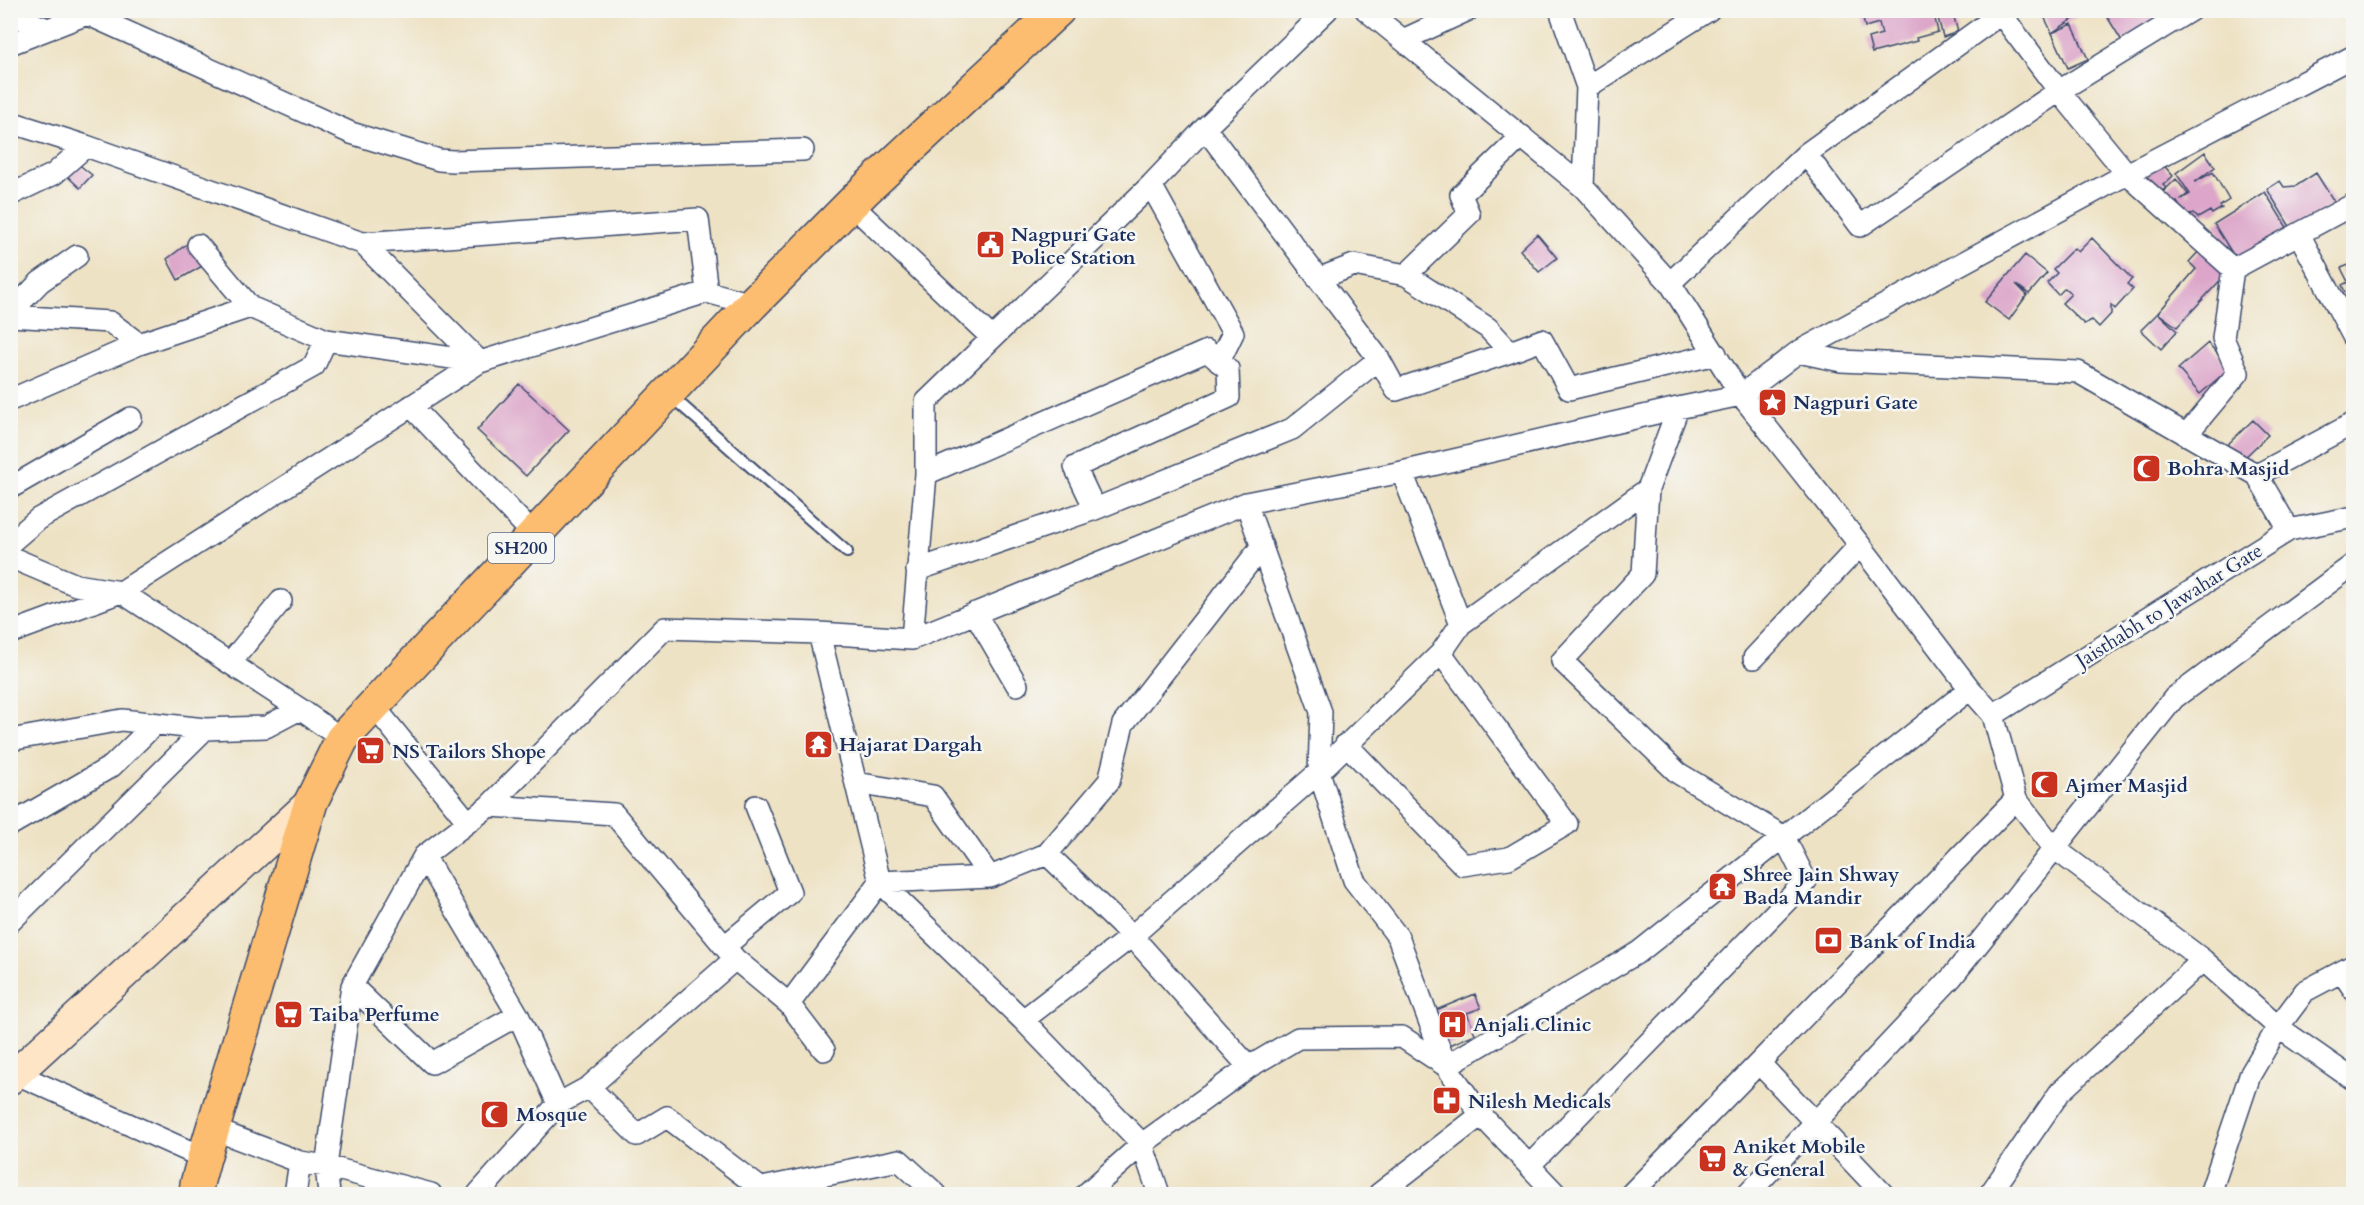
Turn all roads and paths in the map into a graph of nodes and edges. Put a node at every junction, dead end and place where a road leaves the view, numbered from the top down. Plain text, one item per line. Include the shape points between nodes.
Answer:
1 (1327, 10) edge
2 (1366, 10) edge
3 (1468, 10) edge
4 (1560, 10) edge
5 (1709, 10) edge
6 (2191, 10) edge
7 (2004, 12) edge
8 (10, 15) edge
9 (1049, 15) edge
10 (48, 29) junction
11 (1403, 40) junction
12 (10, 44) edge
13 (2353, 58) edge
14 (1587, 87) junction
15 (2059, 91) junction
16 (10, 122) edge
17 (1205, 128) junction
18 (1522, 136) junction
19 (86, 146) junction
20 (803, 150) dead end
21 (1806, 154) junction
22 (2127, 174) junction
23 (1151, 185) junction
24 (1583, 187) junction
25 (10, 195) edge
26 (851, 204) junction
27 (2354, 204) edge
28 (2299, 234) junction
29 (362, 243) junction
30 (198, 245) dead end
31 (77, 256) dead end
32 (2234, 269) junction
33 (1406, 275) junction
34 (1318, 279) junction
35 (1670, 283) junction
36 (707, 292) junction
37 (752, 304) junction
38 (250, 307) junction
39 (10, 315) edge
40 (992, 338) junction
41 (2354, 338) edge
42 (326, 340) junction
43 (139, 344) junction
44 (1510, 352) junction
45 (1798, 352) junction
46 (1716, 354) junction
47 (1378, 359) junction
48 (480, 362) junction
49 (1219, 362) junction
50 (668, 393) junction
51 (1741, 395) junction
52 (10, 400) edge
53 (411, 406) junction
54 (1678, 408) junction
55 (131, 418) dead end
56 (2354, 423) edge
57 (2186, 435) junction
58 (1402, 472) junction
59 (926, 474) junction
60 (2257, 475) junction
61 (10, 488) edge
62 (1648, 489) junction
63 (1246, 503) junction
64 (1095, 509) junction
65 (2354, 517) edge
66 (2289, 530) junction
67 (534, 535) junction
68 (10, 543) edge
69 (1860, 544) junction
70 (1262, 546) junction
71 (847, 552) dead end
72 (10, 557) edge
73 (2354, 564) edge
74 (917, 570) junction
75 (121, 591) junction
76 (281, 601) dead end
77 (975, 613) junction
78 (1461, 624) junction
79 (10, 633) edge
80 (819, 633) junction
81 (912, 639) junction
82 (1441, 653) junction
83 (1754, 658) dead end
84 (230, 663) junction
85 (1017, 685) dead end
86 (1970, 688) junction
87 (374, 705) junction
88 (300, 709) junction
89 (1993, 715) junction
90 (155, 724) junction
91 (206, 729) junction
92 (342, 739) junction
93 (10, 740) edge
94 (1346, 744) junction
95 (1319, 772) junction
96 (856, 783) junction
97 (2016, 799) junction
98 (311, 802) junction
99 (489, 806) junction
100 (756, 806) dead end
101 (468, 822) junction
102 (10, 825) edge
103 (1784, 837) junction
104 (2054, 848) junction
105 (1047, 854) junction
106 (424, 856) junction
107 (990, 877) junction
108 (880, 882) junction
109 (10, 922) edge
110 (1132, 936) junction
111 (730, 952) junction
112 (2203, 960) junction
113 (2348, 969) edge
114 (352, 986) junction
115 (2354, 990) edge
116 (789, 1004) junction
117 (518, 1015) junction
118 (1023, 1020) junction
119 (2278, 1027) junction
120 (824, 1050) dead end
121 (1759, 1063) junction
122 (1446, 1065) junction
123 (1248, 1067) junction
124 (12, 1074) edge
125 (2354, 1080) edge
126 (589, 1087) junction
127 (558, 1104) junction
128 (1481, 1115) junction
129 (1814, 1123) junction
130 (209, 1144) junction
131 (1142, 1144) junction
132 (300, 1162) junction
133 (326, 1166) junction
134 (1528, 1166) junction
135 (762, 1192) edge
136 (196, 1194) edge
137 (295, 1194) edge
138 (330, 1194) edge
139 (431, 1194) edge
140 (478, 1194) edge
141 (936, 1194) edge
142 (1086, 1194) edge
143 (1159, 1194) edge
144 (1379, 1194) edge
145 (1556, 1194) edge
146 (1631, 1194) edge
147 (1748, 1194) edge
148 (1883, 1194) edge
149 (1990, 1194) edge
150 (2210, 1194) edge

1 - 17 street
2 - 11 street
3 - 11 street
4 - 14 street
5 - 14 street
6 - 15 street
7 - 15 street
7 - 21 street
8 - 10 street
9 - 26 main road, SH200
10 - 12 street
10 - 20 street via 87,14 351,133 439,160
11 - 18 street
13 - 22 street
14 - 24 street
15 - 21 street via 1860,226
15 - 22 street
16 - 19 street
17 - 23 street
17 - 34 street
18 - 24 street
18 - 33 street via 1461,195 1469,214
19 - 25 street via 54,174
19 - 29 street
21 - 35 street
22 - 32 street
22 - 45 street
23 - 40 street
23 - 49 street via 1233,333
24 - 35 street
26 - 37 main road, SH200
26 - 40 street
27 - 28 street
28 - 32 street
28 - 41 street
29 - 36 street via 698,219
29 - 48 street
30 - 38 street
31 - 39 street via 40,282
32 - 57 street via 2223,338 2238,374
33 - 34 street via 1354,265
33 - 44 street via 1488,328
34 - 47 street
35 - 46 street
36 - 37 street
36 - 48 street
37 - 50 main road, SH200
38 - 42 street
38 - 43 street
39 - 43 street via 110,322
40 - 59 street via 926,402
42 - 48 street
42 - 68 street via 314,366 38,519
43 - 52 street
44 - 46 street via 1542,340 1569,389
44 - 47 street via 1396,390
45 - 51 street
45 - 57 street via 1842,361 2078,372
46 - 51 street
47 - 64 street via 1292,429
48 - 53 street
49 - 59 street via 1207,351
49 - 64 street via 1228,369 1229,397 1075,467
50 - 67 main road, SH200
50 - 71 lane
51 - 54 street
51 - 69 street
53 - 67 street
53 - 75 street
54 - 58 street
54 - 62 street
55 - 61 street
56 - 60 street
57 - 60 street
58 - 63 street
58 - 78 street
59 - 74 street
60 - 66 street
62 - 78 street
62 - 103 street via 1643,574 1562,661 1678,773
63 - 70 street
63 - 77 street
64 - 74 street
65 - 66 street, Jaisthabh to Jawahar Gate
66 - 89 street, Jaisthabh to Jawahar Gate
67 - 87 main road, SH200
69 - 83 street
69 - 86 street
70 - 95 street via 1321,712
70 - 105 street via 1123,724 1109,781
72 - 75 street via 76,585
73 - 104 street via 2174,698
74 - 81 street
75 - 79 street
75 - 84 street
76 - 84 street
77 - 81 street
77 - 85 street
78 - 82 street
80 - 81 street
80 - 96 street
80 - 99 street via 665,628
82 - 94 street
82 - 94 street via 1567,824 1509,858 1463,865
84 - 88 street
86 - 89 street
86 - 103 street
87 - 92 main road, SH200
87 - 101 street
88 - 91 street via 266,727
88 - 92 street
89 - 97 street
90 - 91 street
90 - 93 street via 122,720
90 - 102 street via 112,766
91 - 109 street
92 - 98 main road, SH200
94 - 95 street
95 - 110 street
95 - 122 street via 1354,880 1398,937
96 - 107 street via 933,796
96 - 108 street
97 - 104 street
97 - 121 street
98 - 124 main road
98 - 130 main road, SH200
99 - 101 street
99 - 111 street via 614,814
100 - 111 street via 790,892
101 - 106 street
103 - 122 street via 1639,952
103 - 134 street via 1806,880
104 - 112 street
104 - 129 street via 1952,977
105 - 107 street
105 - 110 street
106 - 114 street
106 - 117 street
107 - 108 street
108 - 116 street
108 - 118 street
110 - 118 street
110 - 123 street
111 - 116 street
111 - 126 street
112 - 119 street
112 - 149 street via 2060,1092
113 - 115 street
113 - 119 street via 2305,991
114 - 117 street via 432,1063
114 - 133 street
116 - 120 street
117 - 127 street
118 - 131 street
119 - 125 street
119 - 150 street via 2250,1075
121 - 129 street
121 - 146 street
122 - 123 street via 1402,1037 1298,1038
122 - 128 street
123 - 131 street
124 - 130 street
126 - 127 street
126 - 135 street via 637,1135 667,1117
127 - 140 street
128 - 134 street
128 - 144 street
129 - 147 street
129 - 148 street
130 - 132 street
130 - 136 main road, SH200
131 - 142 street
131 - 143 street
132 - 133 street
132 - 137 street
133 - 138 street
133 - 139 street
134 - 145 street
135 - 141 street via 899,1160

